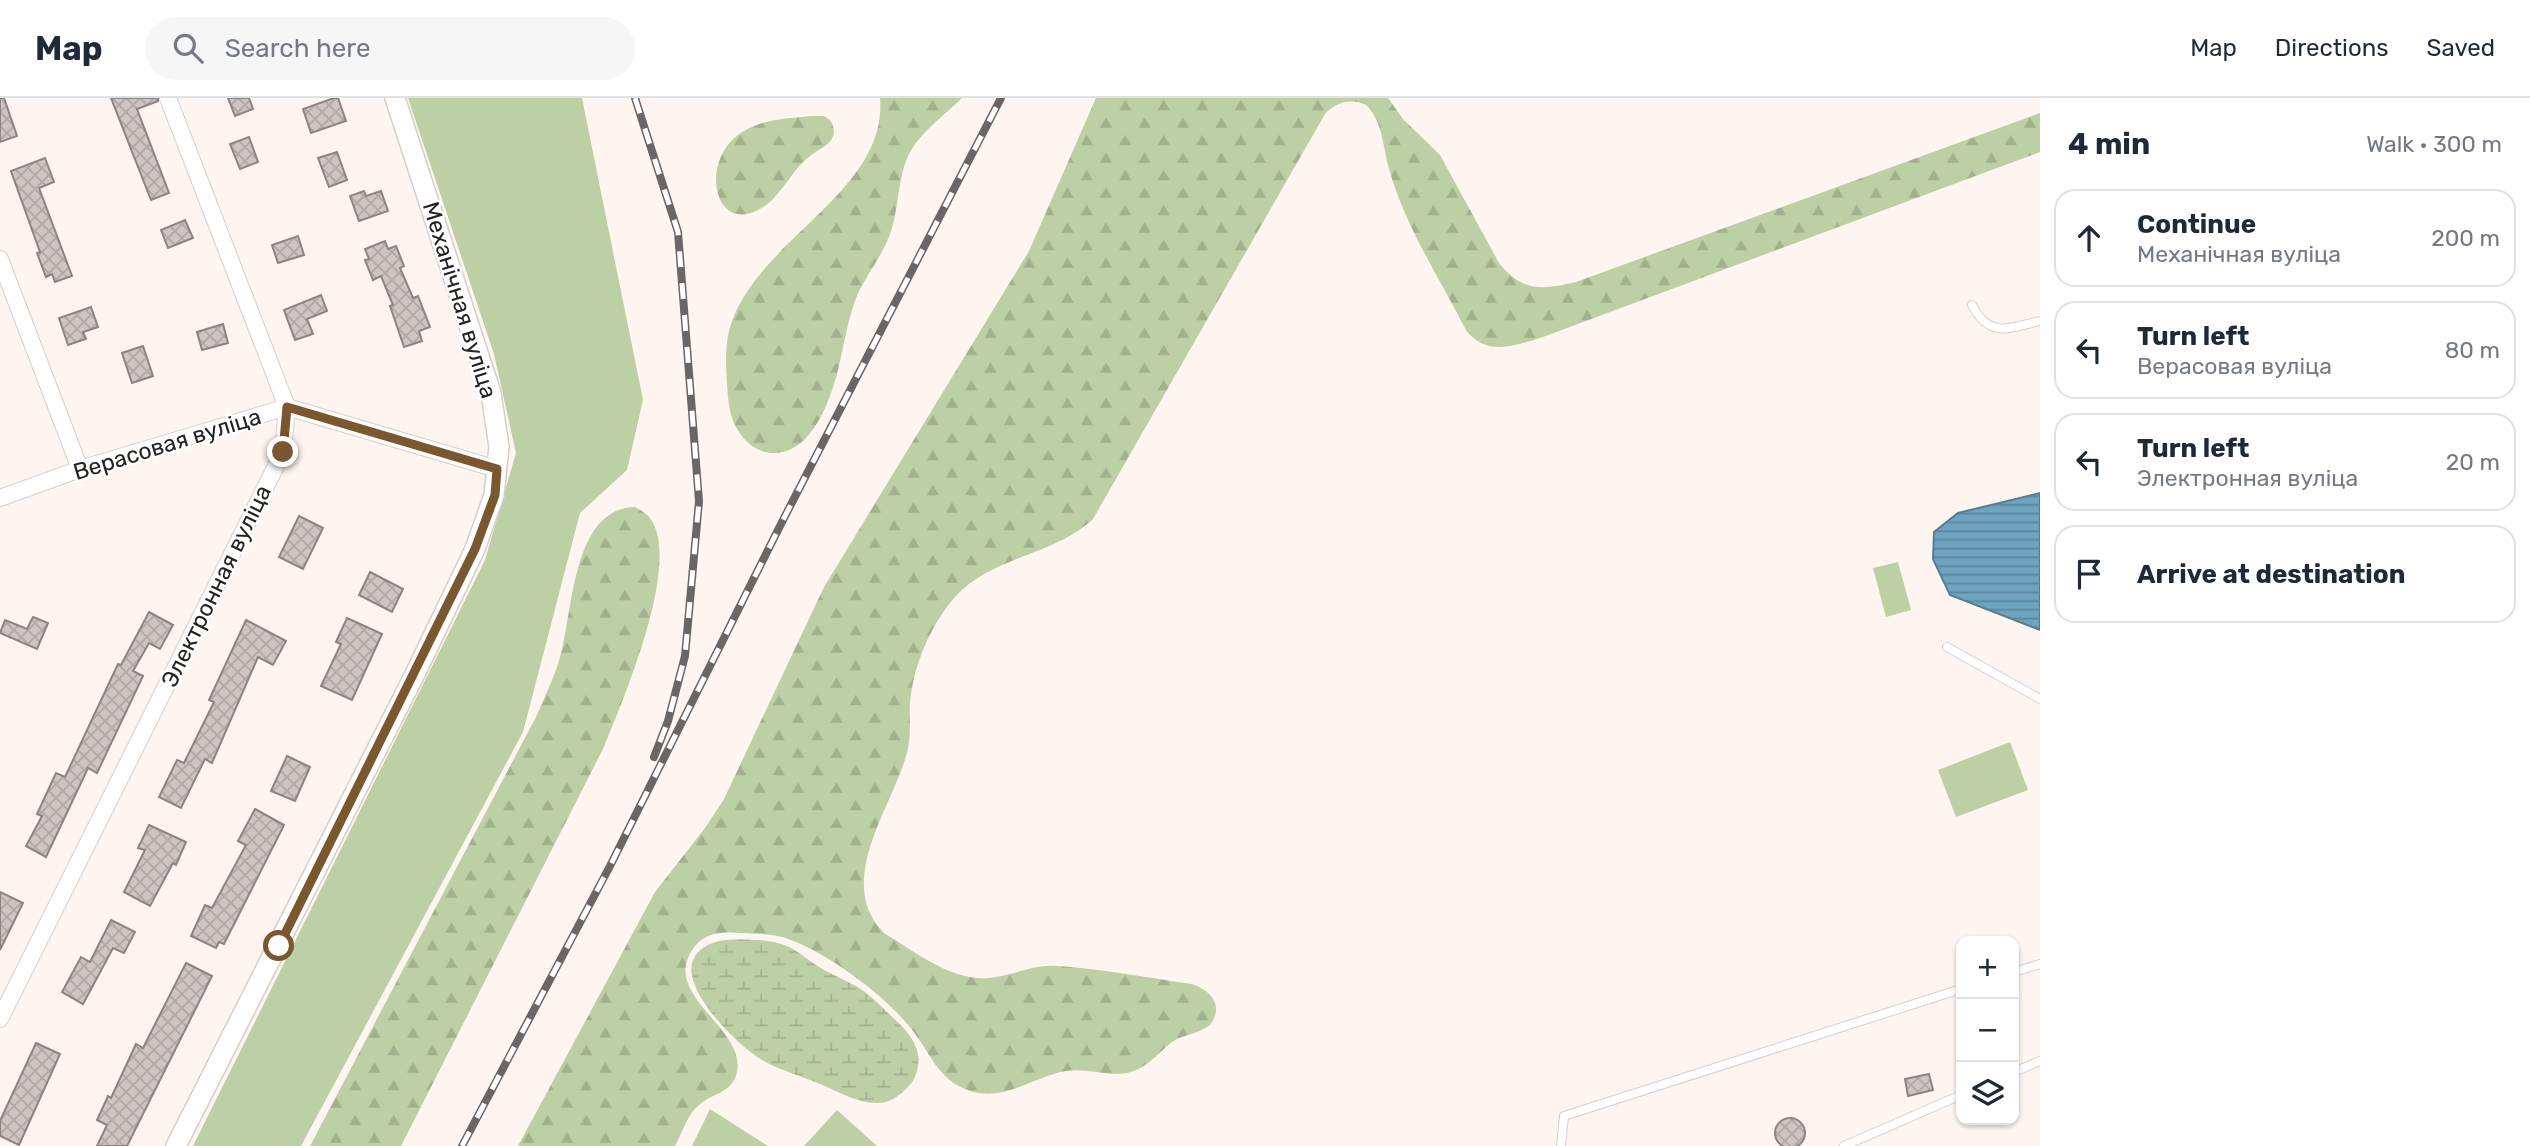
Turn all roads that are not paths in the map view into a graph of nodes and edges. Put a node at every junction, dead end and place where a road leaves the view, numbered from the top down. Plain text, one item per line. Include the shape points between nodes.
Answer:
1 (169, 98) edge
2 (395, 98) edge
3 (0, 259) edge
4 (1972, 305) dead end
5 (2040, 321) edge
6 (287, 407) junction
7 (80, 469) junction
8 (497, 469) junction
9 (0, 498) edge
10 (1947, 647) dead end
11 (2040, 699) edge
12 (2040, 964) edge
13 (2019, 970) edge
14 (1956, 991) edge
15 (0, 1019) edge
16 (2040, 1060) edge
17 (2019, 1070) edge
18 (1956, 1097) edge
19 (176, 1146) edge
20 (1562, 1146) edge
21 (1844, 1146) edge

1 - 6 street, Электронная вуліца
2 - 8 street, Механічная вуліца via 491,393 499,447
3 - 7 street
4 - 5 lane via 1979,320 1995,328
6 - 7 street, Верасовая вуліца
6 - 8 street, Верасовая вуліца
6 - 15 street, Электронная вуліца via 283,452
7 - 9 street, Верасовая вуліца
8 - 19 street, Механічная вуліца via 495,495 469,562
10 - 11 lane
12 - 13 lane
14 - 20 lane via 1564,1116
16 - 17 lane
18 - 21 lane

